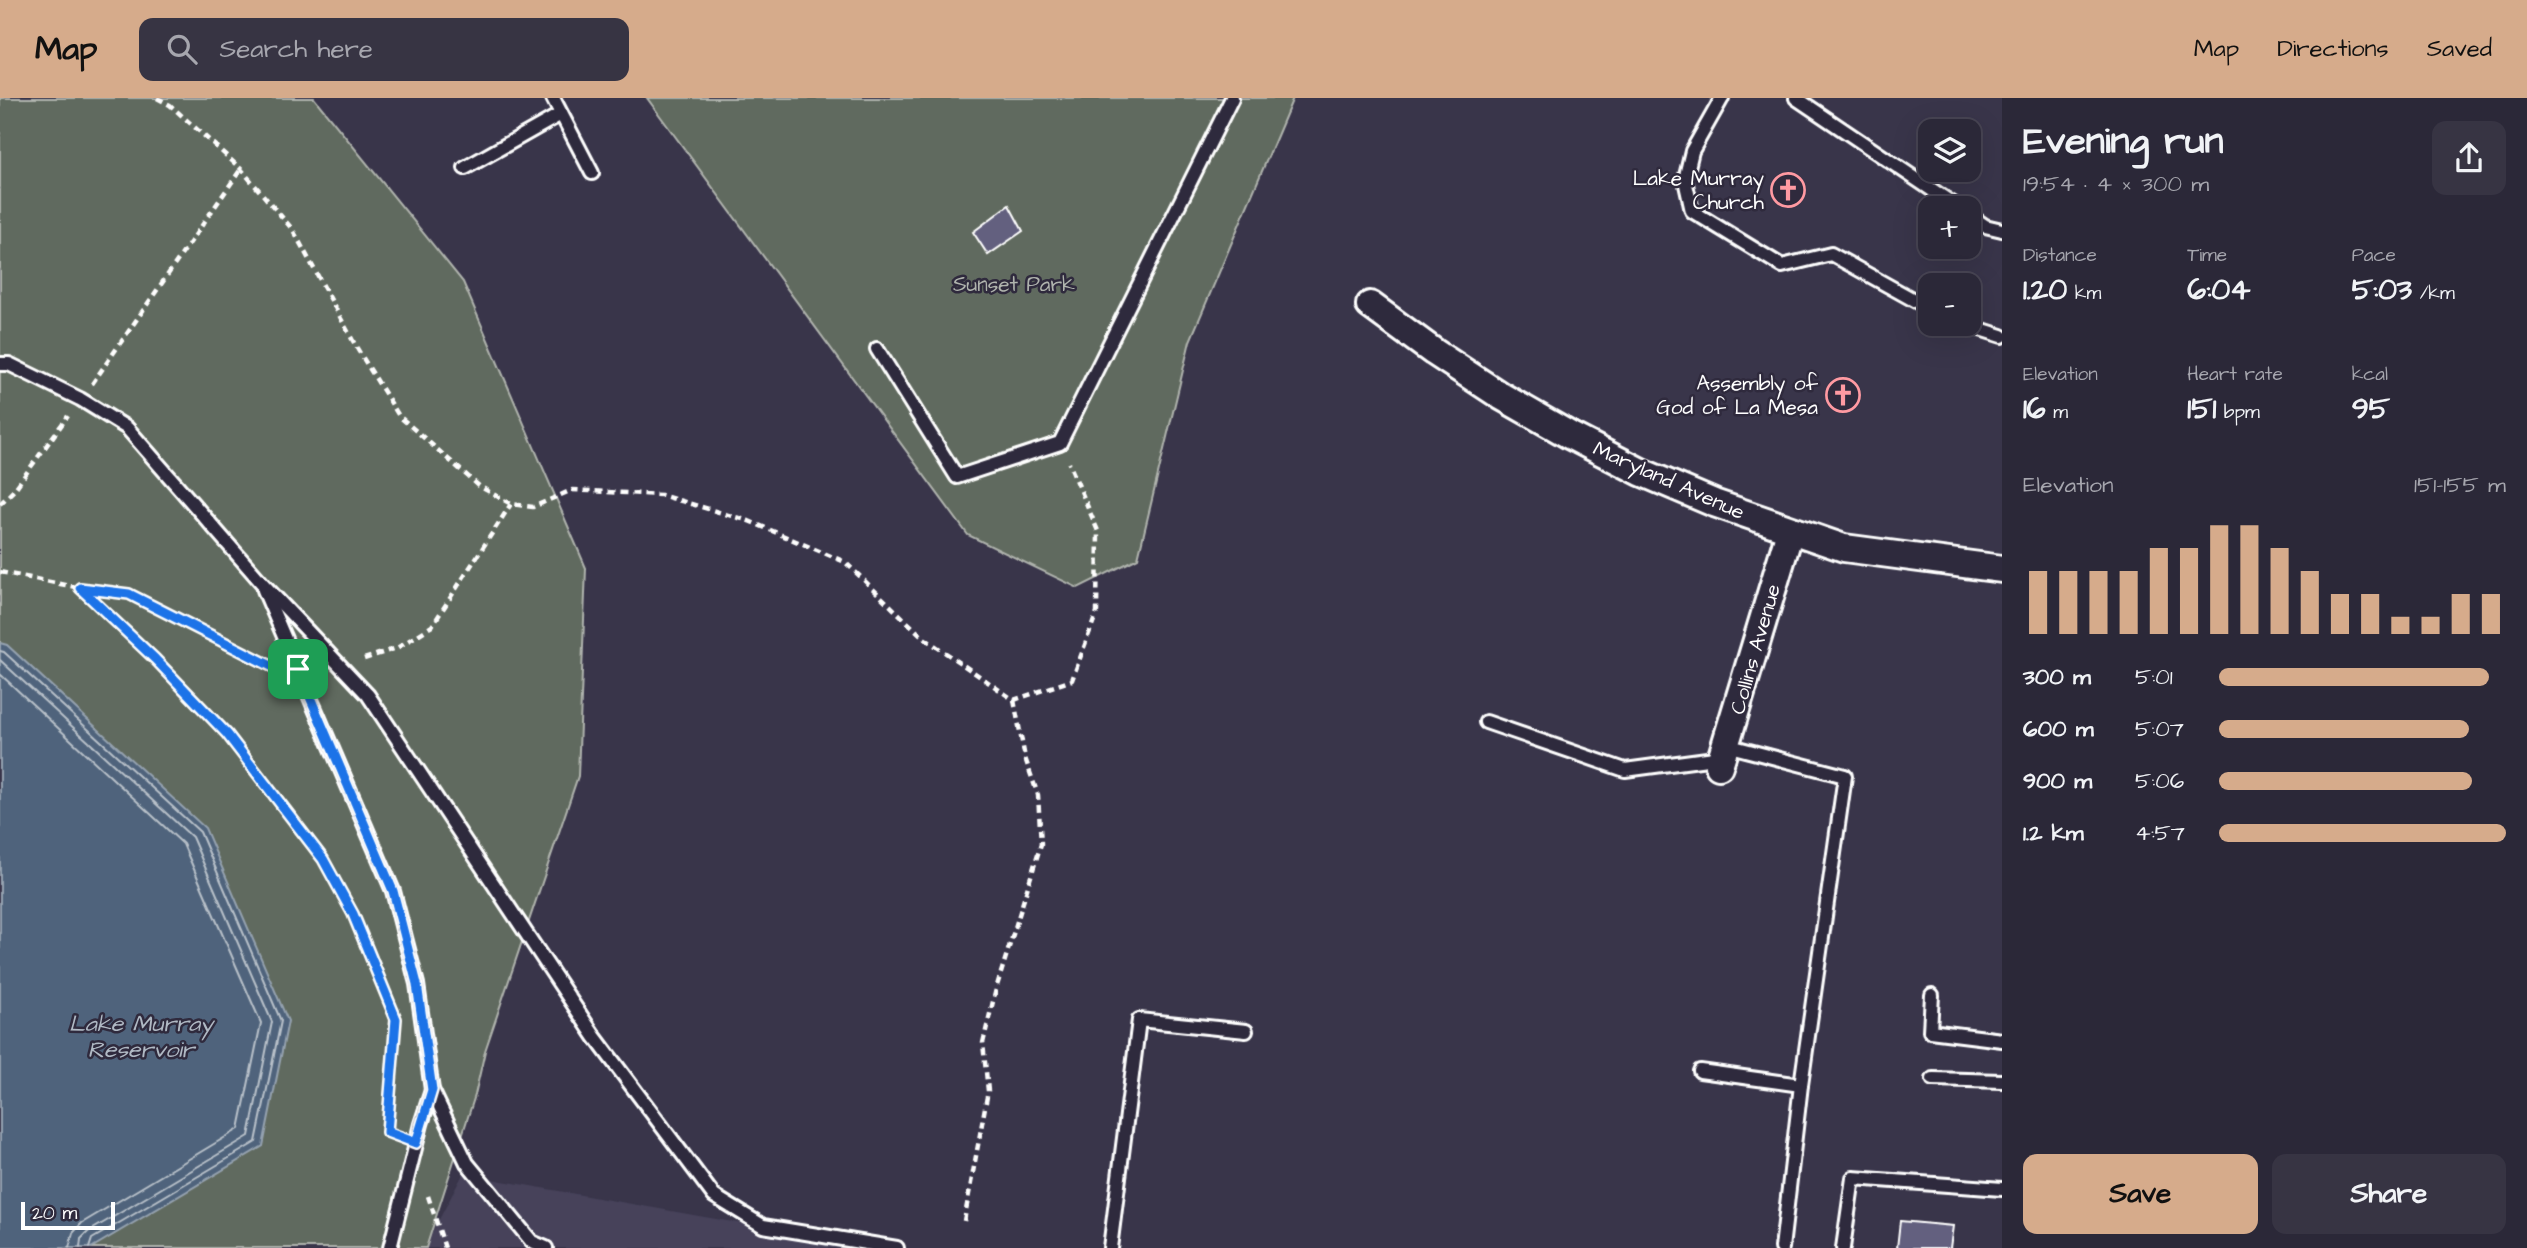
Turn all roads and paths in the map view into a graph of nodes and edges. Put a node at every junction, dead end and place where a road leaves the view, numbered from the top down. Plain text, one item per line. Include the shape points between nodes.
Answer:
1 (157, 98) edge
2 (553, 98) edge
3 (1232, 98) edge
4 (1722, 98) edge
5 (1796, 98) edge
6 (561, 114) junction
7 (465, 168) dead end
8 (241, 169) junction
9 (592, 173) dead end
10 (1941, 196) edge
11 (1981, 223) edge
12 (2002, 230) edge
13 (1918, 302) edge
14 (1370, 305) dead end
15 (1981, 329) edge
16 (2002, 336) edge
17 (877, 349) dead end
18 (0, 364) edge
19 (80, 399) junction
20 (1060, 443) junction
21 (0, 504) edge
22 (511, 505) junction
23 (1790, 531) junction
24 (2002, 569) edge
25 (0, 572) edge
26 (262, 583) junction
27 (80, 588) junction
28 (339, 663) junction
29 (298, 669) junction
30 (1014, 700) junction
31 (1486, 722) dead end
32 (1723, 756) junction
33 (1931, 995) dead end
34 (1246, 1031) dead end
35 (2002, 1040) edge
36 (1700, 1071) dead end
37 (1933, 1079) dead end
38 (2002, 1081) edge
39 (1801, 1086) junction
40 (432, 1090) junction
41 (416, 1143) junction
42 (430, 1186) dead end
43 (2002, 1189) edge
44 (964, 1221) dead end
45 (390, 1248) edge
46 (445, 1248) edge
47 (545, 1248) edge
48 (897, 1248) edge
49 (1110, 1248) edge
50 (1783, 1248) edge
51 (1843, 1248) edge

1 - 8 path
2 - 6 lane
3 - 20 lane
4 - 13 lane via 1692,151 1685,180 1692,211 1782,266 1831,254
5 - 10 lane
6 - 7 lane
6 - 9 lane
8 - 19 path
8 - 22 path via 293,230 399,416 479,486
11 - 12 lane
14 - 23 street, Maryland Avenue via 1501,396 1571,436 1678,488
15 - 16 lane
17 - 20 lane via 957,477
18 - 19 lane via 9,364
19 - 21 path
19 - 26 lane via 127,428
20 - 30 path via 1098,531 1097,612 1072,680
22 - 28 path via 432,625 397,648
22 - 30 path via 533,507 572,490 662,495 749,521 845,562 924,638
23 - 24 street, Maryland Avenue via 1844,548
23 - 32 street, Collins Avenue
25 - 27 path
26 - 28 lane
26 - 29 lane
27 - 29 path via 129,594 281,671
27 - 41 path via 227,734 323,859 353,914 396,1019 387,1132
28 - 48 lane via 368,695 596,1037 714,1196 763,1226
29 - 40 lane via 393,891 417,984
30 - 44 path via 1025,758 1038,795 1041,844 983,1043 988,1091
31 - 32 lane via 1625,770
32 - 39 lane via 1845,776
33 - 35 lane via 1930,1031
34 - 49 lane via 1139,1020
36 - 39 lane
37 - 38 lane
39 - 50 lane
40 - 41 lane
40 - 47 lane via 467,1163 532,1242
41 - 45 lane
42 - 46 path via 428,1197
43 - 51 lane via 1853,1178

